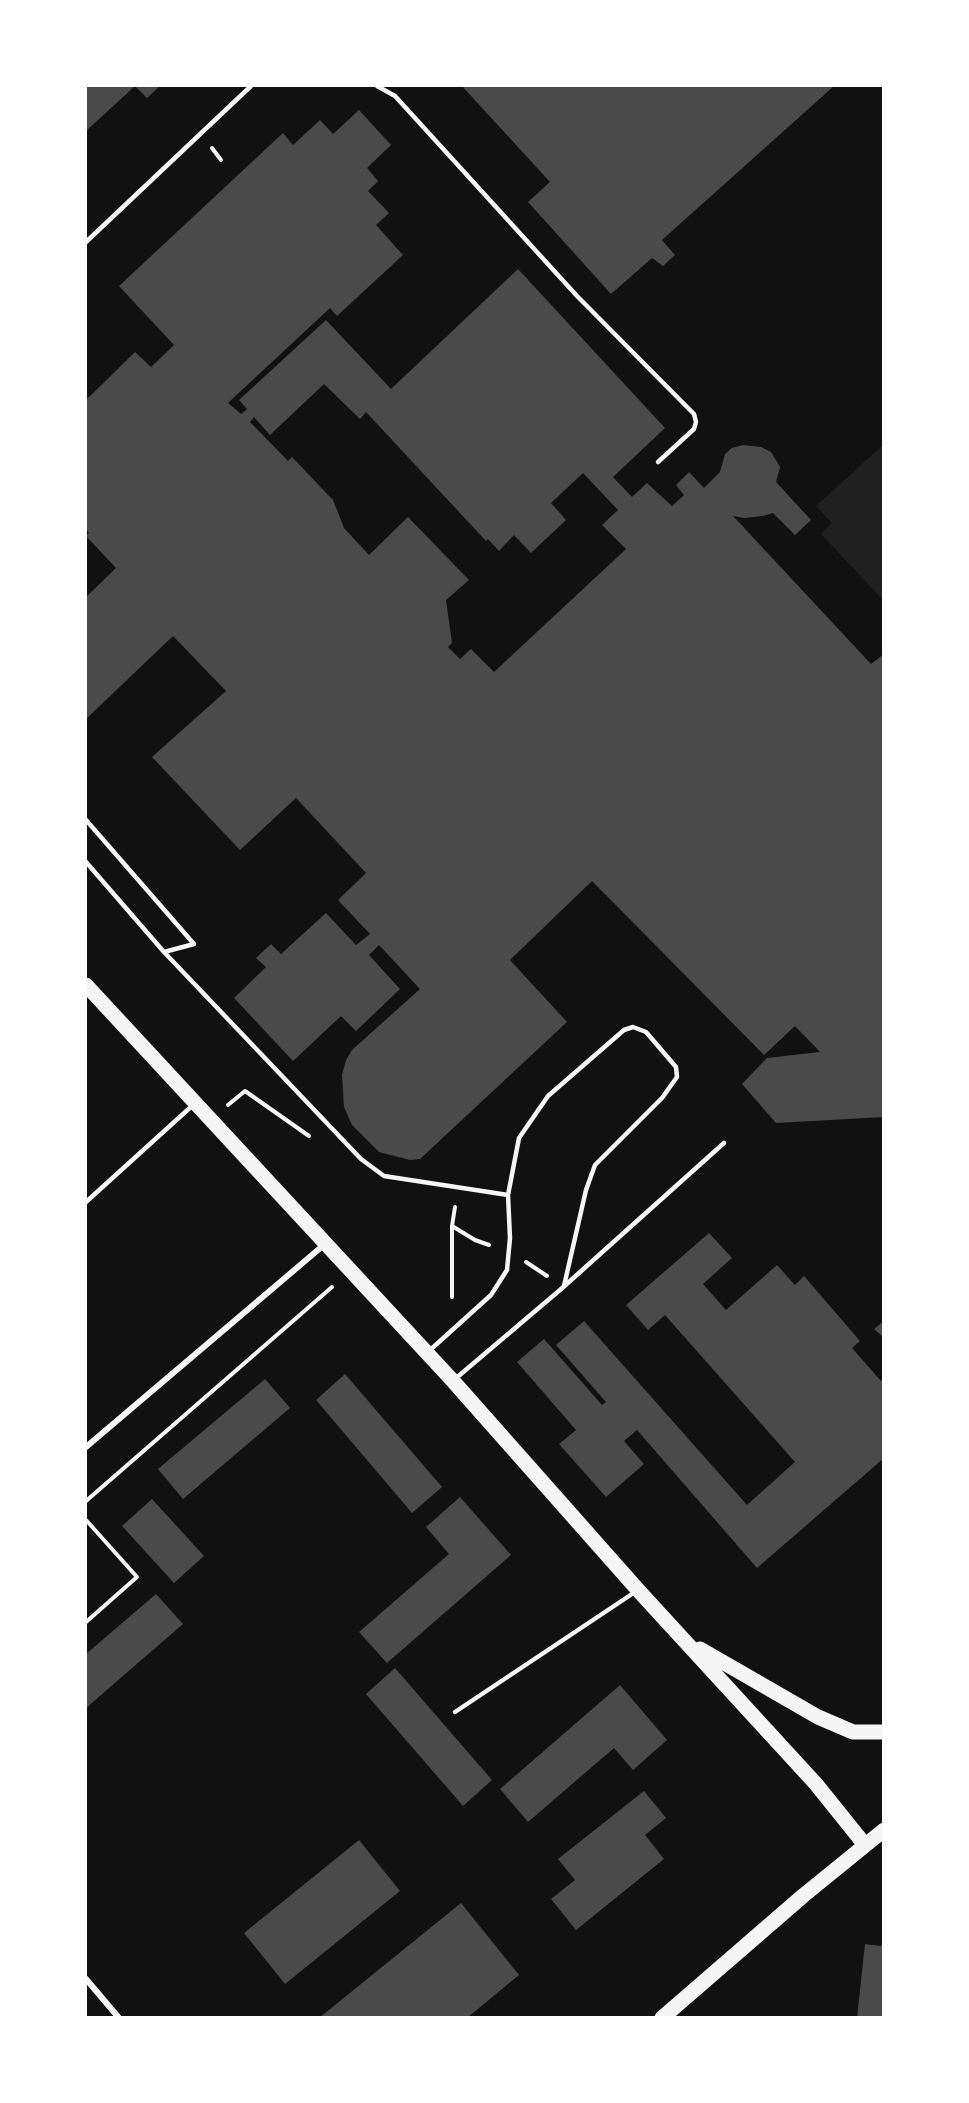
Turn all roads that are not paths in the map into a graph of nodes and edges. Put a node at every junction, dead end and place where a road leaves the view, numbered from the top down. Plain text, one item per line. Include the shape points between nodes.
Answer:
1 (251, 86) edge
2 (377, 86) edge
3 (86, 242) edge
4 (658, 462) dead end
5 (86, 820) edge
6 (86, 862) edge
7 (164, 952) junction
8 (86, 985) edge
9 (195, 1103) junction
10 (724, 1143) dead end
11 (508, 1195) junction
12 (86, 1202) edge
13 (325, 1244) junction
14 (562, 1288) junction
15 (427, 1353) junction
16 (453, 1381) junction
17 (86, 1447) edge
18 (638, 1590) junction
19 (685, 1640) junction
20 (455, 1712) dead end
21 (884, 1732) edge
22 (884, 1830) edge
23 (865, 1845) junction
24 (86, 1979) edge
25 (119, 2018) edge
26 (662, 2018) edge

1 - 3 lane
2 - 4 lane via 395,96 577,296 694,414 694,429
5 - 7 lane via 194,944
6 - 7 lane
7 - 11 lane via 361,1159 384,1176
8 - 9 main road
9 - 12 lane
9 - 13 main road
10 - 14 lane
11 - 14 lane via 519,1138 548,1096 624,1029 633,1027 645,1032 676,1067 677,1077 662,1098 596,1165
11 - 15 lane via 507,1270 491,1295
13 - 15 main road
13 - 17 street
14 - 16 lane
15 - 16 main road
16 - 18 main road
18 - 19 main road
18 - 20 lane
19 - 21 main road via 818,1717 853,1732
19 - 23 main road via 816,1784
22 - 23 main road
23 - 26 main road
24 - 25 street

